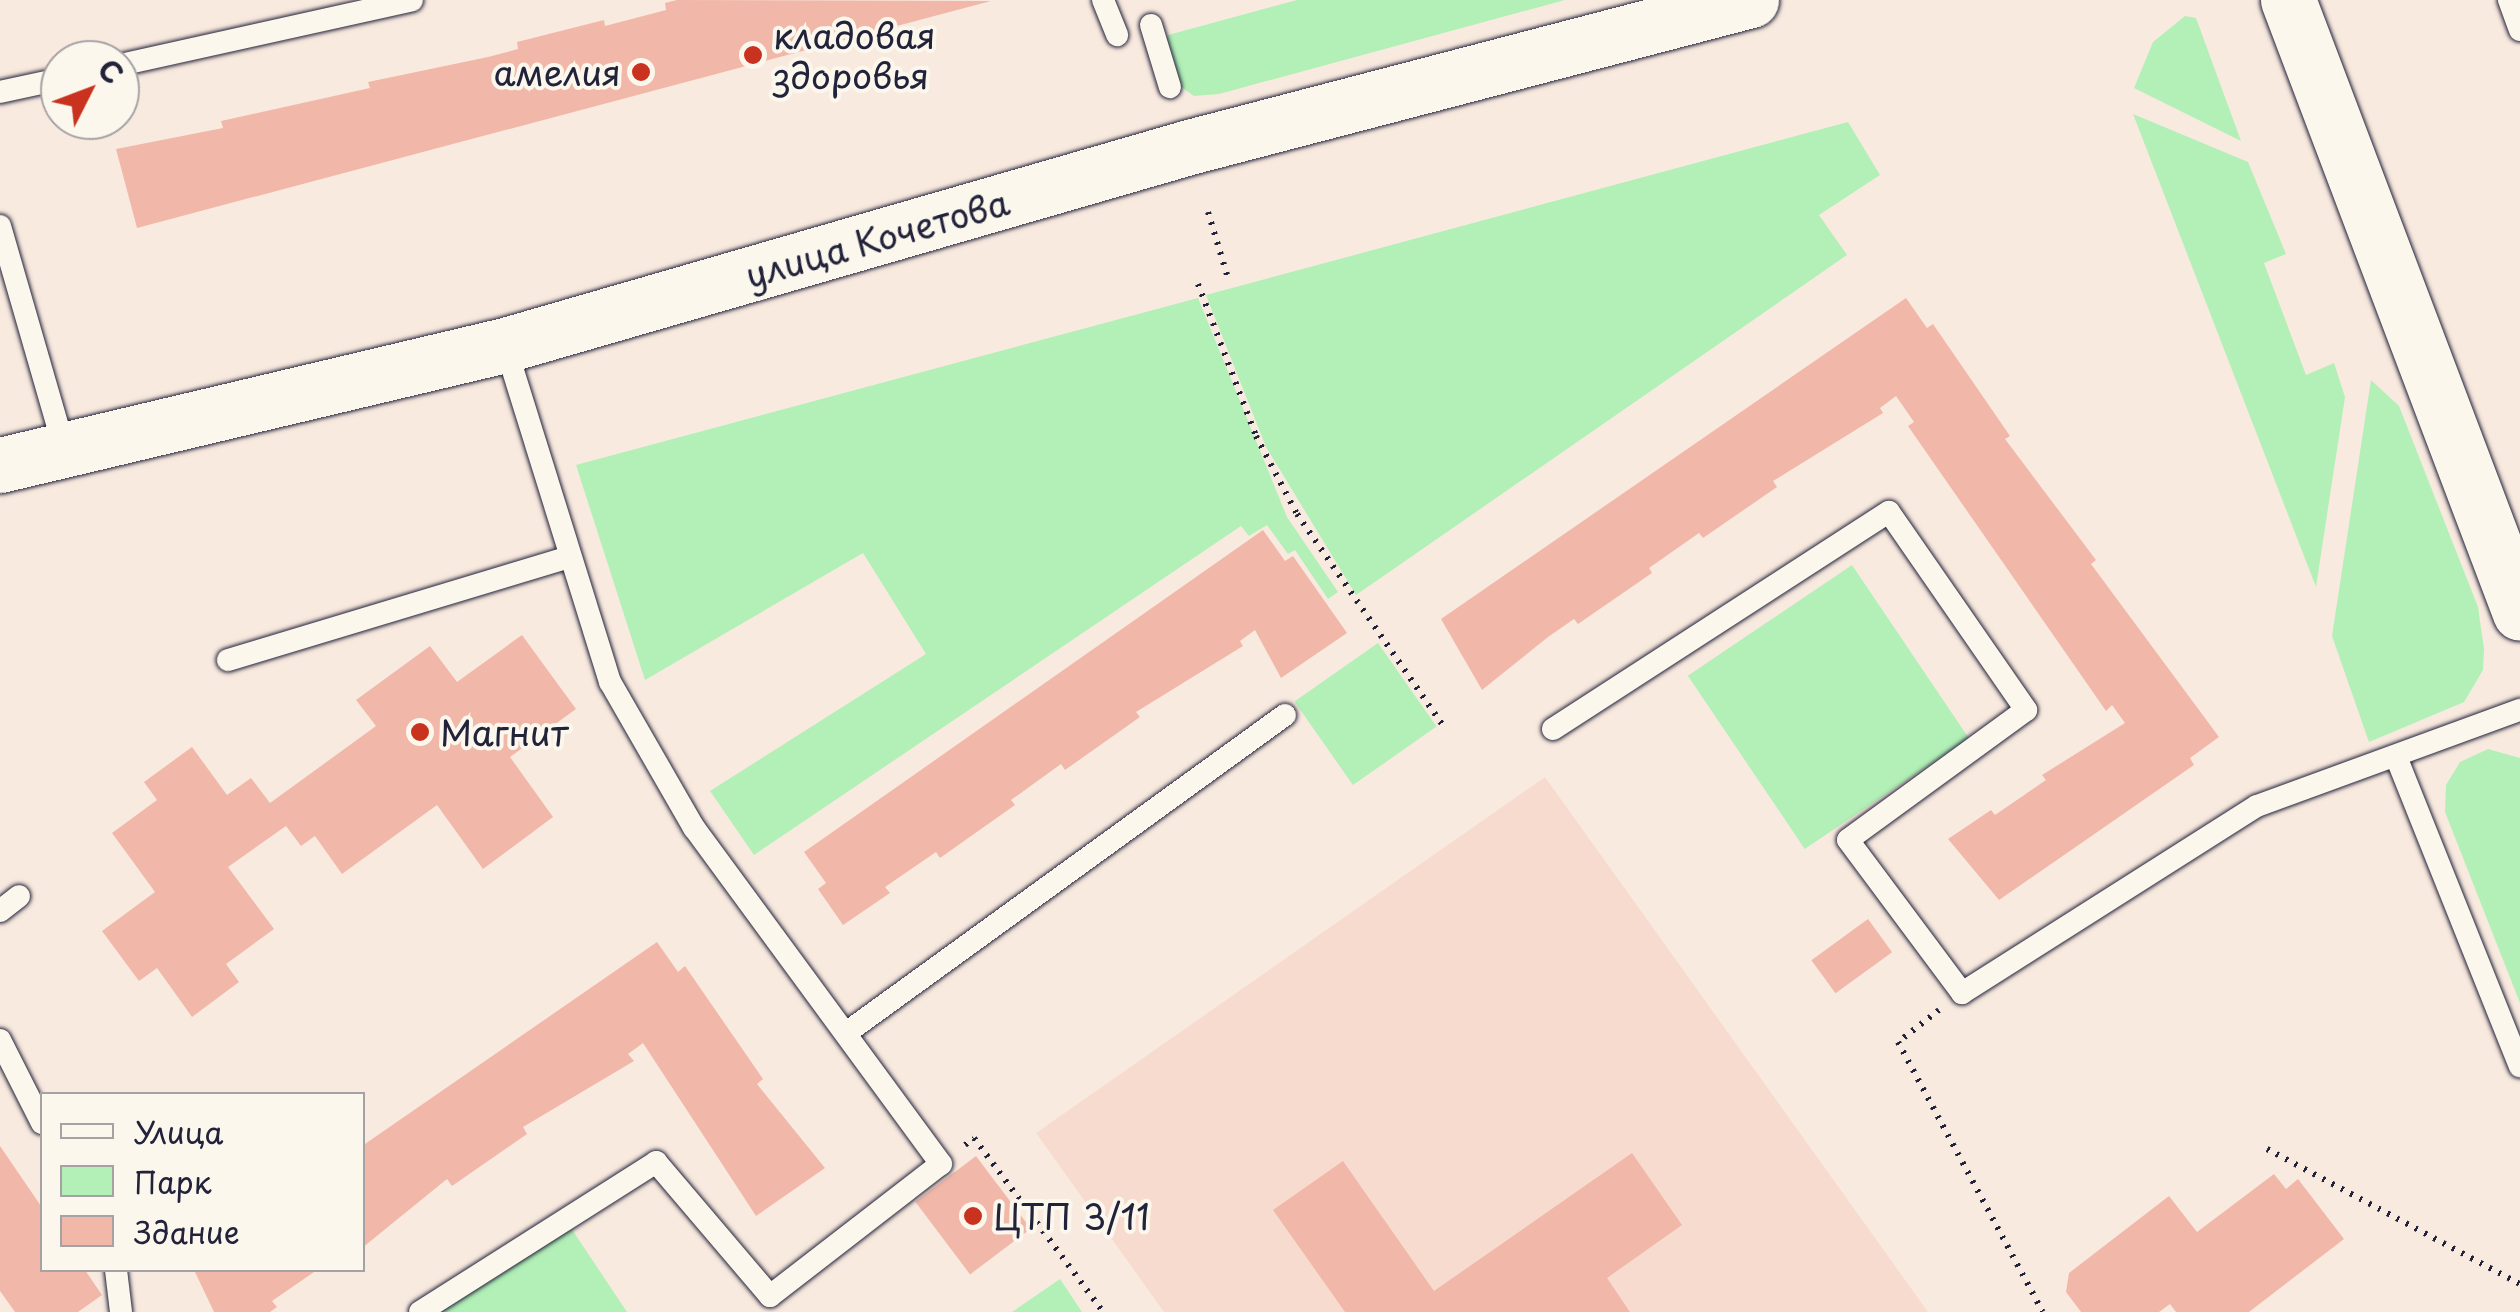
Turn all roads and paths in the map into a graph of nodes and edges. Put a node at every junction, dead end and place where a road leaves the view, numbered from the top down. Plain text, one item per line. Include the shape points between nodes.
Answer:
1 (412, 0) edge
2 (1104, 0) edge
3 (1751, 0) edge
4 (2288, 0) edge
5 (2509, 0) edge
6 (1151, 25) dead end
7 (2520, 30) edge
8 (1116, 35) dead end
9 (140, 61) edge
10 (40, 83) edge
11 (1170, 87) dead end
12 (0, 92) edge
13 (1208, 212) dead end
14 (0, 226) edge
15 (1227, 275) dead end
16 (1198, 284) dead end
17 (505, 345) junction
18 (64, 448) junction
19 (0, 465) edge
20 (568, 557) junction
21 (2520, 612) edge
22 (228, 660) dead end
23 (2520, 710) edge
24 (1285, 716) dead end
25 (1443, 726) dead end
26 (1553, 729) dead end
27 (2396, 759) junction
28 (19, 896) dead end
29 (0, 911) edge
30 (1962, 993) junction
31 (846, 1032) junction
32 (0, 1040) edge
33 (2520, 1066) edge
34 (40, 1119) edge
35 (2268, 1149) dead end
36 (941, 1164) junction
37 (116, 1272) edge
38 (2520, 1284) edge
39 (121, 1312) edge
40 (420, 1312) edge
41 (1103, 1312) edge
42 (2042, 1312) edge

1 - 9 lane
2 - 8 lane
3 - 17 main road, улица Кочетова via 1188,148
4 - 21 main road
5 - 7 lane
6 - 11 lane
10 - 12 lane
13 - 15 path
14 - 18 lane
16 - 25 path via 1256,436 1296,514
17 - 18 main road, улица Кочетова
17 - 20 lane
18 - 19 main road, улица Кочетова
20 - 22 lane
20 - 31 lane via 610,682 694,828
23 - 27 lane
24 - 31 lane
26 - 30 lane via 1889,512 2026,710 1848,840
27 - 30 lane via 2257,806
27 - 33 lane
28 - 29 lane
30 - 42 path via 1898,1042
31 - 36 lane
32 - 34 lane
35 - 38 path
36 - 40 lane via 770,1296 656,1162
36 - 41 path via 974,1138
37 - 39 lane

